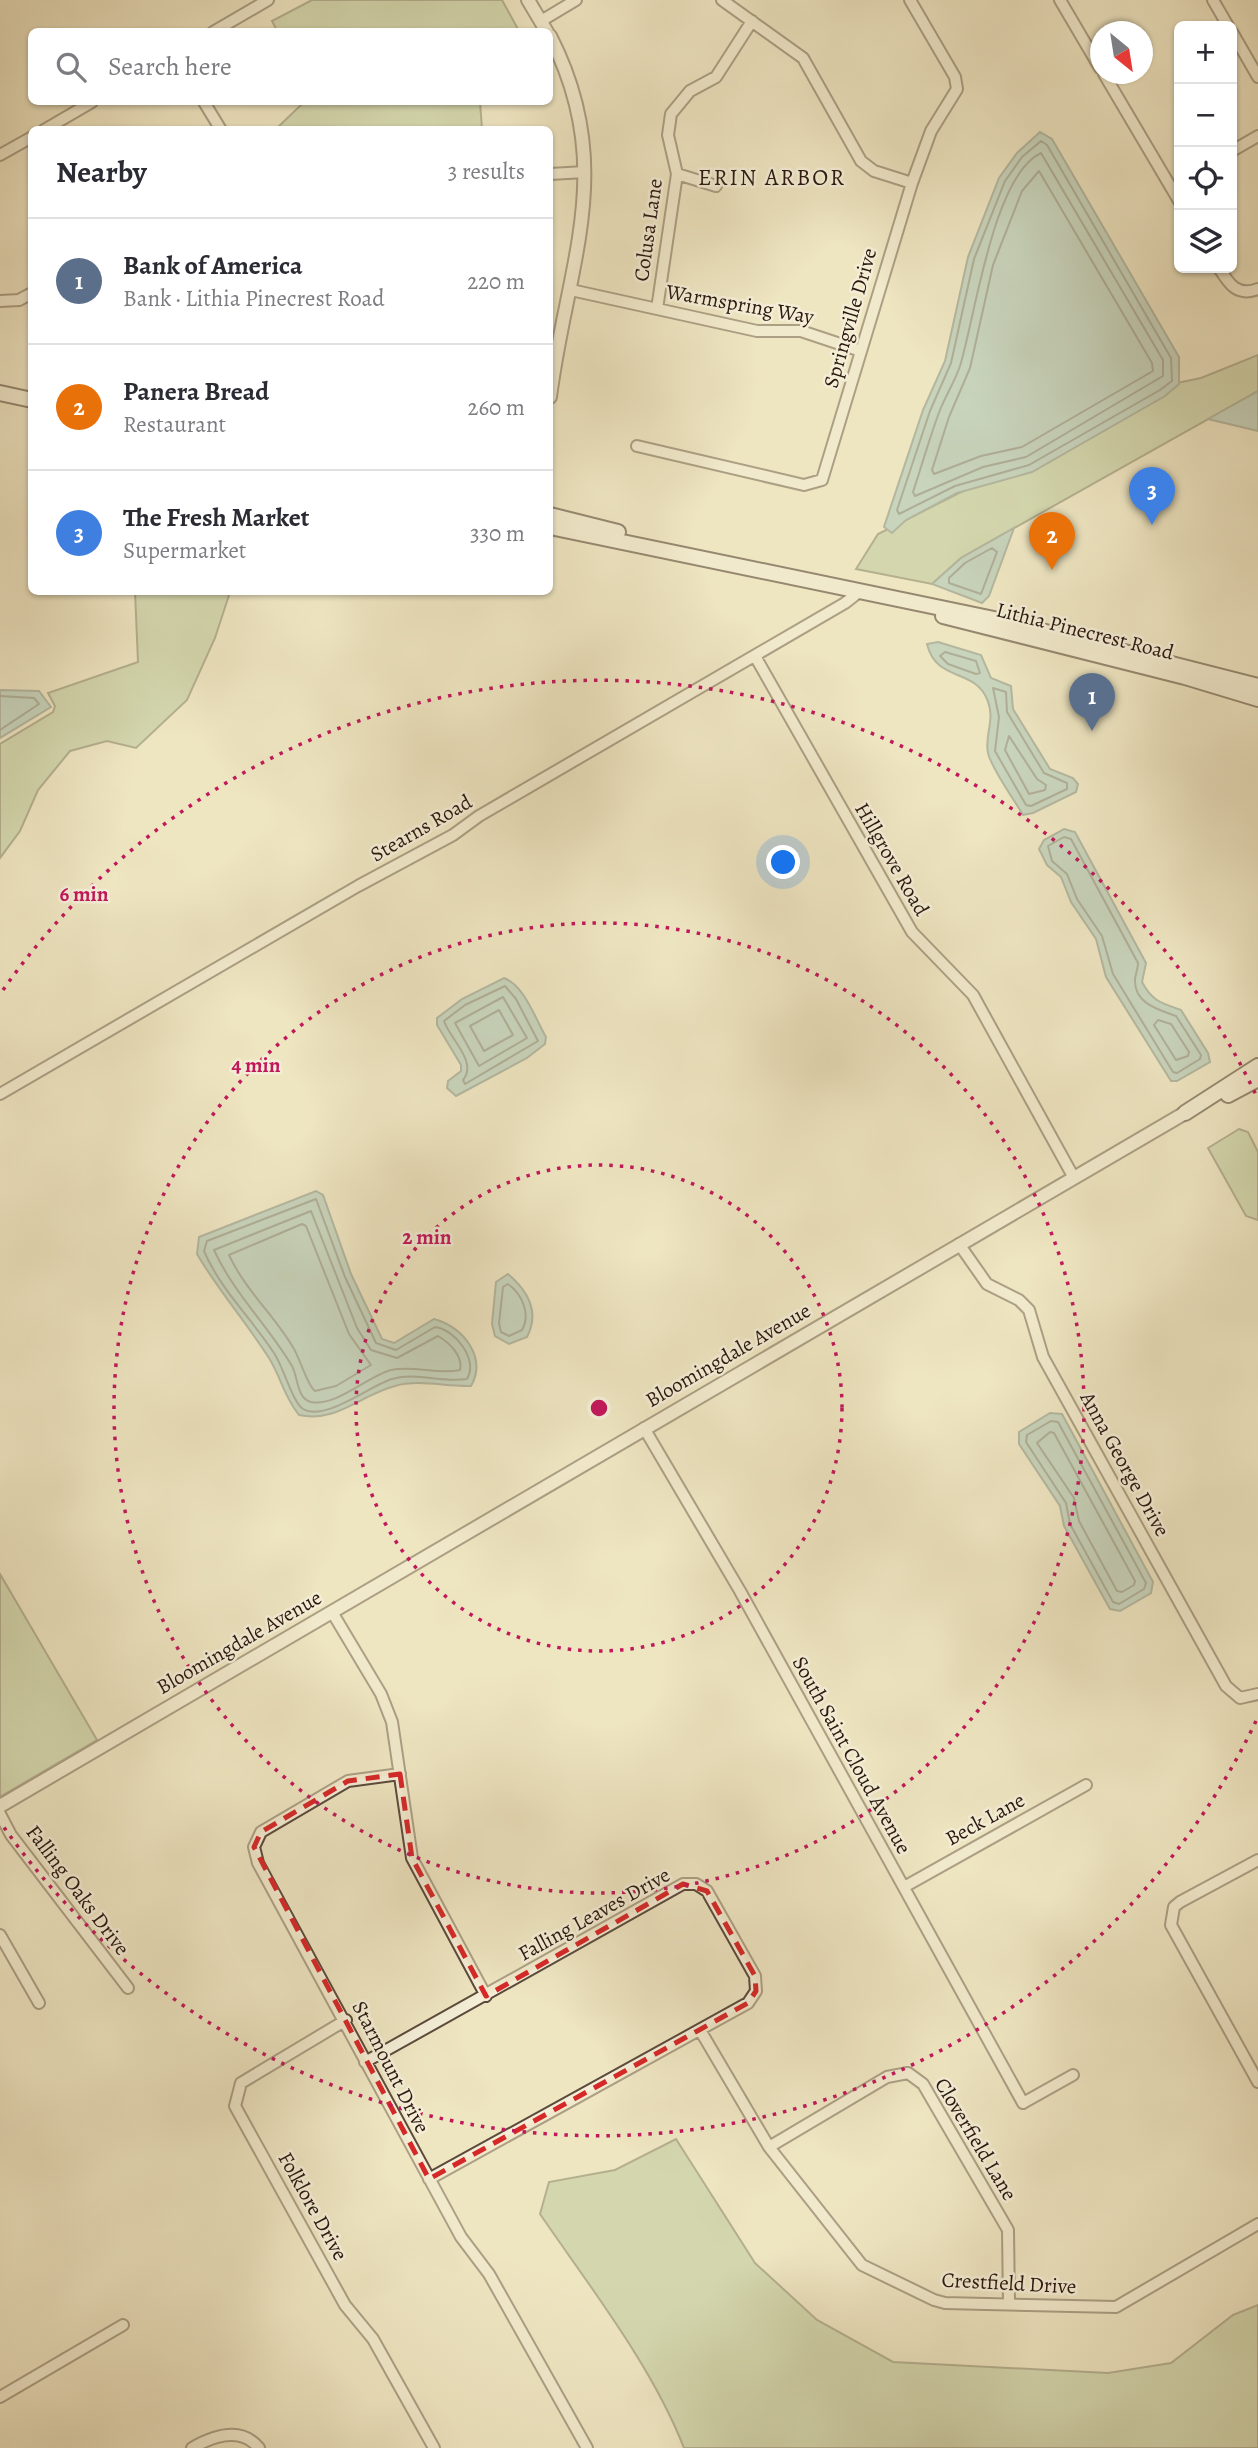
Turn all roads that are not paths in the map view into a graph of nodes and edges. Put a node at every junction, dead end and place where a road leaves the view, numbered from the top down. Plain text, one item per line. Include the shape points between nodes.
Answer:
1 (268, 0) edge
2 (528, 0) edge
3 (576, 0) edge
4 (722, 0) edge
5 (910, 0) edge
6 (1060, 0) edge
7 (1213, 0) edge
8 (752, 21) junction
9 (1225, 21) edge
10 (220, 28) edge
11 (545, 28) edge
12 (547, 28) edge
13 (1237, 41) edge
14 (553, 47) edge
15 (1090, 50) edge
16 (1258, 77) edge
17 (1111, 84) edge
18 (87, 105) edge
19 (206, 105) edge
20 (51, 126) edge
21 (219, 126) edge
22 (1258, 136) edge
23 (28, 139) edge
24 (1237, 148) edge
25 (0, 155) edge
26 (585, 172) junction
27 (553, 174) edge
28 (677, 174) junction
29 (1174, 180) edge
30 (912, 183) junction
31 (716, 186) dead end
32 (1223, 273) edge
33 (1258, 289) edge
34 (570, 290) junction
35 (28, 295) edge
36 (0, 301) edge
37 (657, 309) junction
38 (861, 351) junction
39 (553, 366) edge
40 (0, 393) edge
41 (28, 399) edge
42 (637, 446) dead end
43 (553, 516) edge
44 (553, 528) edge
45 (782, 574) junction
46 (859, 592) junction
47 (902, 602) junction
48 (755, 656) junction
49 (1258, 686) edge
50 (1258, 699) edge
51 (1258, 1066) edge
52 (1258, 1079) edge
53 (0, 1094) edge
54 (1185, 1113) junction
55 (1074, 1178) junction
56 (959, 1244) junction
57 (644, 1428) junction
58 (332, 1612) junction
59 (1258, 1694) edge
60 (400, 1774) junction
61 (1086, 1785) dead end
62 (0, 1806) edge
63 (0, 1814) edge
64 (1258, 1860) edge
65 (904, 1887) junction
66 (0, 1935) edge
67 (128, 1988) dead end
68 (486, 1996) junction
69 (38, 2003) dead end
70 (346, 2020) junction
71 (701, 2030) junction
72 (365, 2062) junction
73 (1073, 2075) dead end
74 (1258, 2081) edge
75 (769, 2147) junction
76 (429, 2179) junction
77 (1258, 2224) edge
78 (1009, 2304) junction
79 (123, 2325) dead end
80 (0, 2396) edge
81 (192, 2448) edge
82 (259, 2448) edge
83 (434, 2448) edge
84 (587, 2448) edge

1 - 10 street
2 - 11 street
3 - 12 street
4 - 8 street
5 - 30 street, Springville Drive via 955,77 957,89 931,131
6 - 15 street
7 - 9 street
8 - 28 street, Colusa Lane via 716,77 690,91 671,114 668,135
8 - 30 street via 803,58 861,161
13 - 16 street
14 - 26 street via 576,107
17 - 29 street
18 - 20 street
19 - 21 street
22 - 24 street
23 - 25 street
26 - 27 street
26 - 34 street via 583,228
28 - 31 street
28 - 37 street, Colusa Lane
30 - 38 street, Springville Drive
32 - 33 street via 1236,290
34 - 37 street, Warmspring Way
34 - 39 street
35 - 36 street
37 - 38 street, Warmspring Way via 757,331 801,331
38 - 42 street, Springville Drive via 822,480 804,485
40 - 41 main road
43 - 45 main road, Lithia Pinecrest Road
44 - 45 main road, Lithia Pinecrest Road
45 - 46 main road, Lithia Pinecrest Road
46 - 47 main road, Lithia Pinecrest Road
46 - 48 street, Stearns Road
47 - 49 main road, Lithia Pinecrest Road via 1108,646
47 - 50 main road, Lithia Pinecrest Road via 954,620
48 - 53 street, Stearns Road
48 - 55 street, Hillgrove Road via 912,932 972,995
51 - 54 main road, Bloomingdale Avenue
52 - 54 main road
54 - 55 street, Bloomingdale Avenue
55 - 56 street, Bloomingdale Avenue
56 - 57 street, Bloomingdale Avenue
56 - 59 street, Anna George Drive via 987,1284 1029,1310 1043,1357 1227,1686 1240,1698
57 - 58 street, Bloomingdale Avenue
57 - 65 street, South Saint Cloud Avenue
58 - 60 street via 381,1694 392,1722
58 - 62 street, Bloomingdale Avenue
60 - 68 street via 412,1858
60 - 70 street, Starmount Drive via 348,1781 261,1832 254,1847 258,1863
61 - 65 street, Beck Lane
63 - 67 street, Falling Oaks Drive
64 - 74 street via 1180,1902 1174,1907 1171,1925
65 - 73 street, South Saint Cloud Avenue via 1023,2103
66 - 69 street
68 - 71 street, Falling Leaves Drive via 683,1884 696,1884 707,1891 755,1976 756,1991 748,2003
68 - 72 street, Falling Leaves Drive
70 - 72 street, Starmount Drive
70 - 83 street, Folklore Drive via 241,2083 235,2105 345,2305 373,2339
71 - 75 street, Crestfield Drive
71 - 76 street, Falling Leaves Drive
72 - 76 street, Starmount Drive
75 - 78 street, Crestfield Drive via 862,2265 945,2303
75 - 78 street, Cloverfield Lane via 887,2077 908,2073 923,2084 1008,2230
76 - 84 street, Starmount Drive via 461,2237 489,2274
77 - 78 street, Crestfield Drive via 1116,2308
79 - 80 street
81 - 82 street via 228,2434 242,2436

